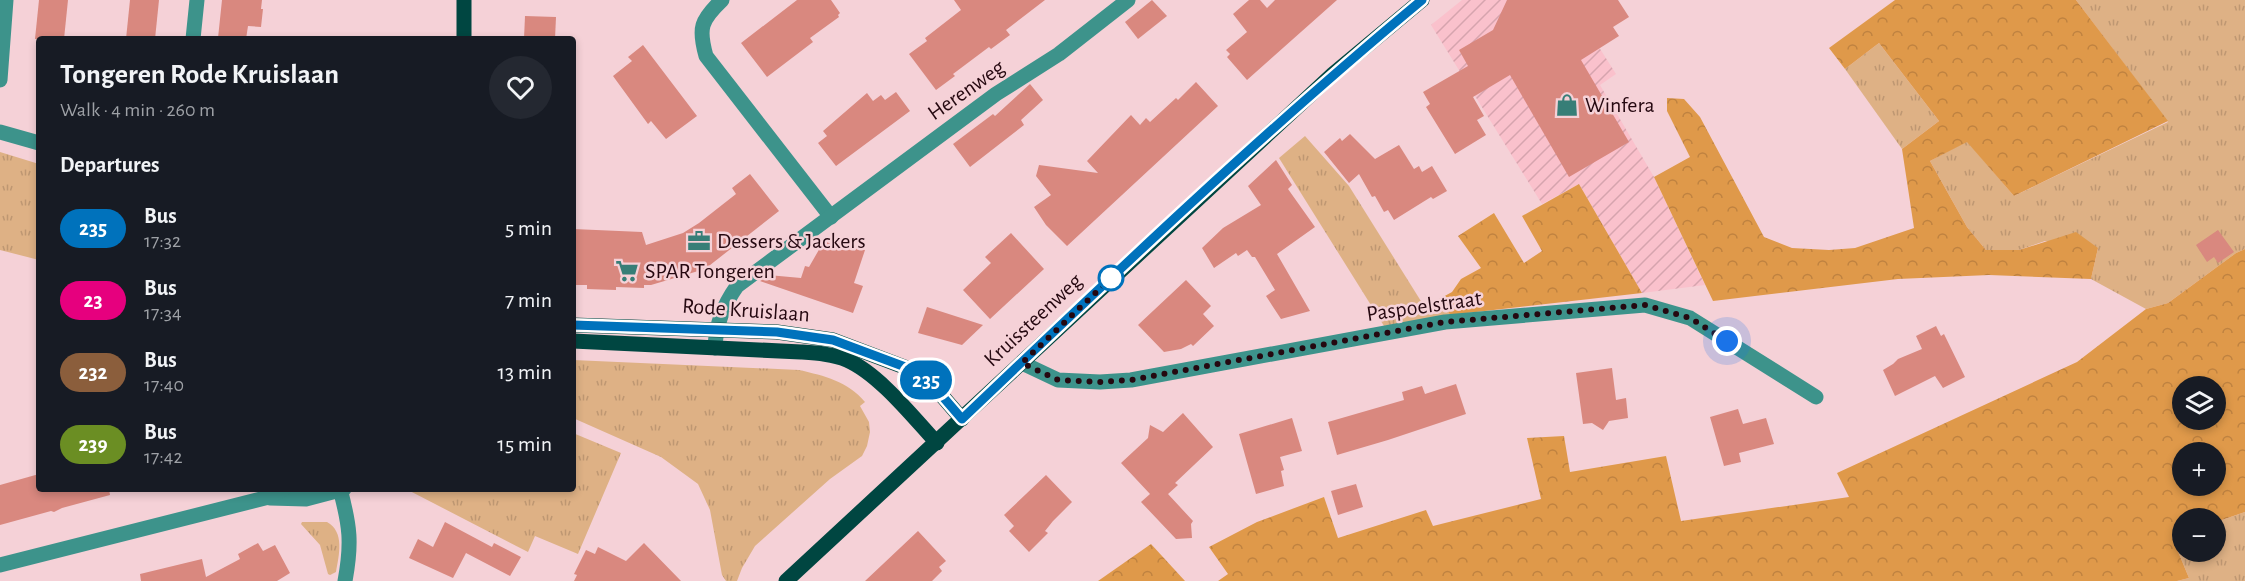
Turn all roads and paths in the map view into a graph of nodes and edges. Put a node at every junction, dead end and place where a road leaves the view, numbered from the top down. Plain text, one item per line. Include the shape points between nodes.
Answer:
1 (6, 0) edge
2 (197, 0) edge
3 (465, 0) edge
4 (722, 0) edge
5 (1128, 0) edge
6 (1422, 0) edge
7 (192, 36) edge
8 (464, 36) edge
9 (0, 80) edge
10 (0, 132) edge
11 (36, 142) edge
12 (831, 217) junction
13 (576, 325) edge
14 (716, 329) junction
15 (576, 341) edge
16 (715, 348) junction
17 (1022, 363) junction
18 (1816, 397) dead end
19 (962, 419) junction
20 (937, 443) junction
21 (278, 492) edge
22 (330, 492) edge
23 (342, 492) edge
24 (266, 498) junction
25 (0, 565) edge
26 (345, 581) edge
27 (786, 581) edge

1 - 9 street
2 - 7 street
3 - 8 main road
4 - 12 street via 709,13 700,34 706,56
5 - 12 street, Herenweg
6 - 17 main road, Kruissteenweg via 1333,74
10 - 11 street
12 - 14 street, Herenweg via 737,286
13 - 14 main road, Rode Kruislaan
14 - 16 street, Herenweg
14 - 19 main road, Rode Kruislaan via 792,333 844,343 908,368 931,383
15 - 16 main road, Rode Kruislaan
16 - 20 main road, Rode Kruislaan via 801,352 847,360 888,391
17 - 18 street, Paspoelstraat via 1058,380 1131,380 1445,322 1645,305 1690,318
17 - 19 main road, Kruissteenweg
19 - 20 main road, Kruissteenweg
20 - 27 main road, Kruissteenweg
21 - 24 street
22 - 24 street via 306,499
23 - 26 street via 351,552
24 - 25 street

